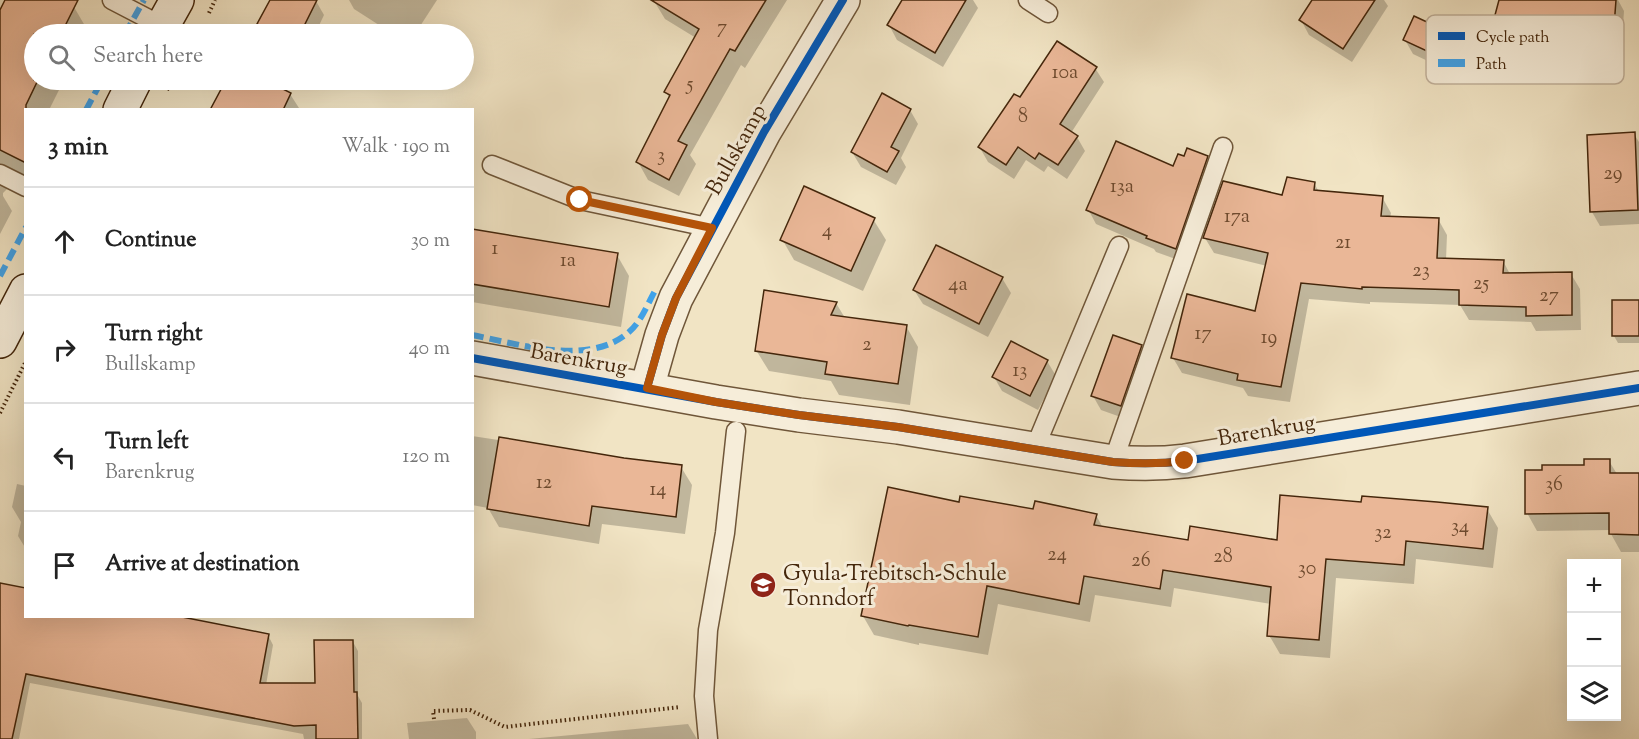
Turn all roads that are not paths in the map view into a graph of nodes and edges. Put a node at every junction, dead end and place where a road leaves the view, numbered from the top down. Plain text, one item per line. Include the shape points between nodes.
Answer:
1 (112, 0) edge
2 (843, 0) edge
3 (1028, 0) edge
4 (1048, 13) dead end
5 (165, 20) edge
6 (130, 90) edge
7 (121, 108) edge
8 (1223, 147) dead end
9 (492, 165) dead end
10 (0, 174) edge
11 (24, 186) edge
12 (712, 228) junction
13 (1119, 246) dead end
14 (24, 295) edge
15 (0, 341) edge
16 (474, 358) edge
17 (647, 388) junction
18 (1639, 388) edge
19 (736, 431) dead end
20 (1034, 450) junction
21 (1113, 462) junction
22 (708, 739) edge

1 - 5 lane
2 - 12 street, Bullskamp
3 - 4 lane
6 - 7 street
8 - 21 lane
9 - 12 lane via 580,200
10 - 11 lane
12 - 17 street, Bullskamp via 676,298
13 - 20 lane
14 - 15 street
16 - 17 street, Barenkrug
17 - 20 street, Barenkrug
18 - 21 street, Barenkrug via 1165,464
19 - 22 lane via 725,533 708,630
20 - 21 street, Barenkrug

